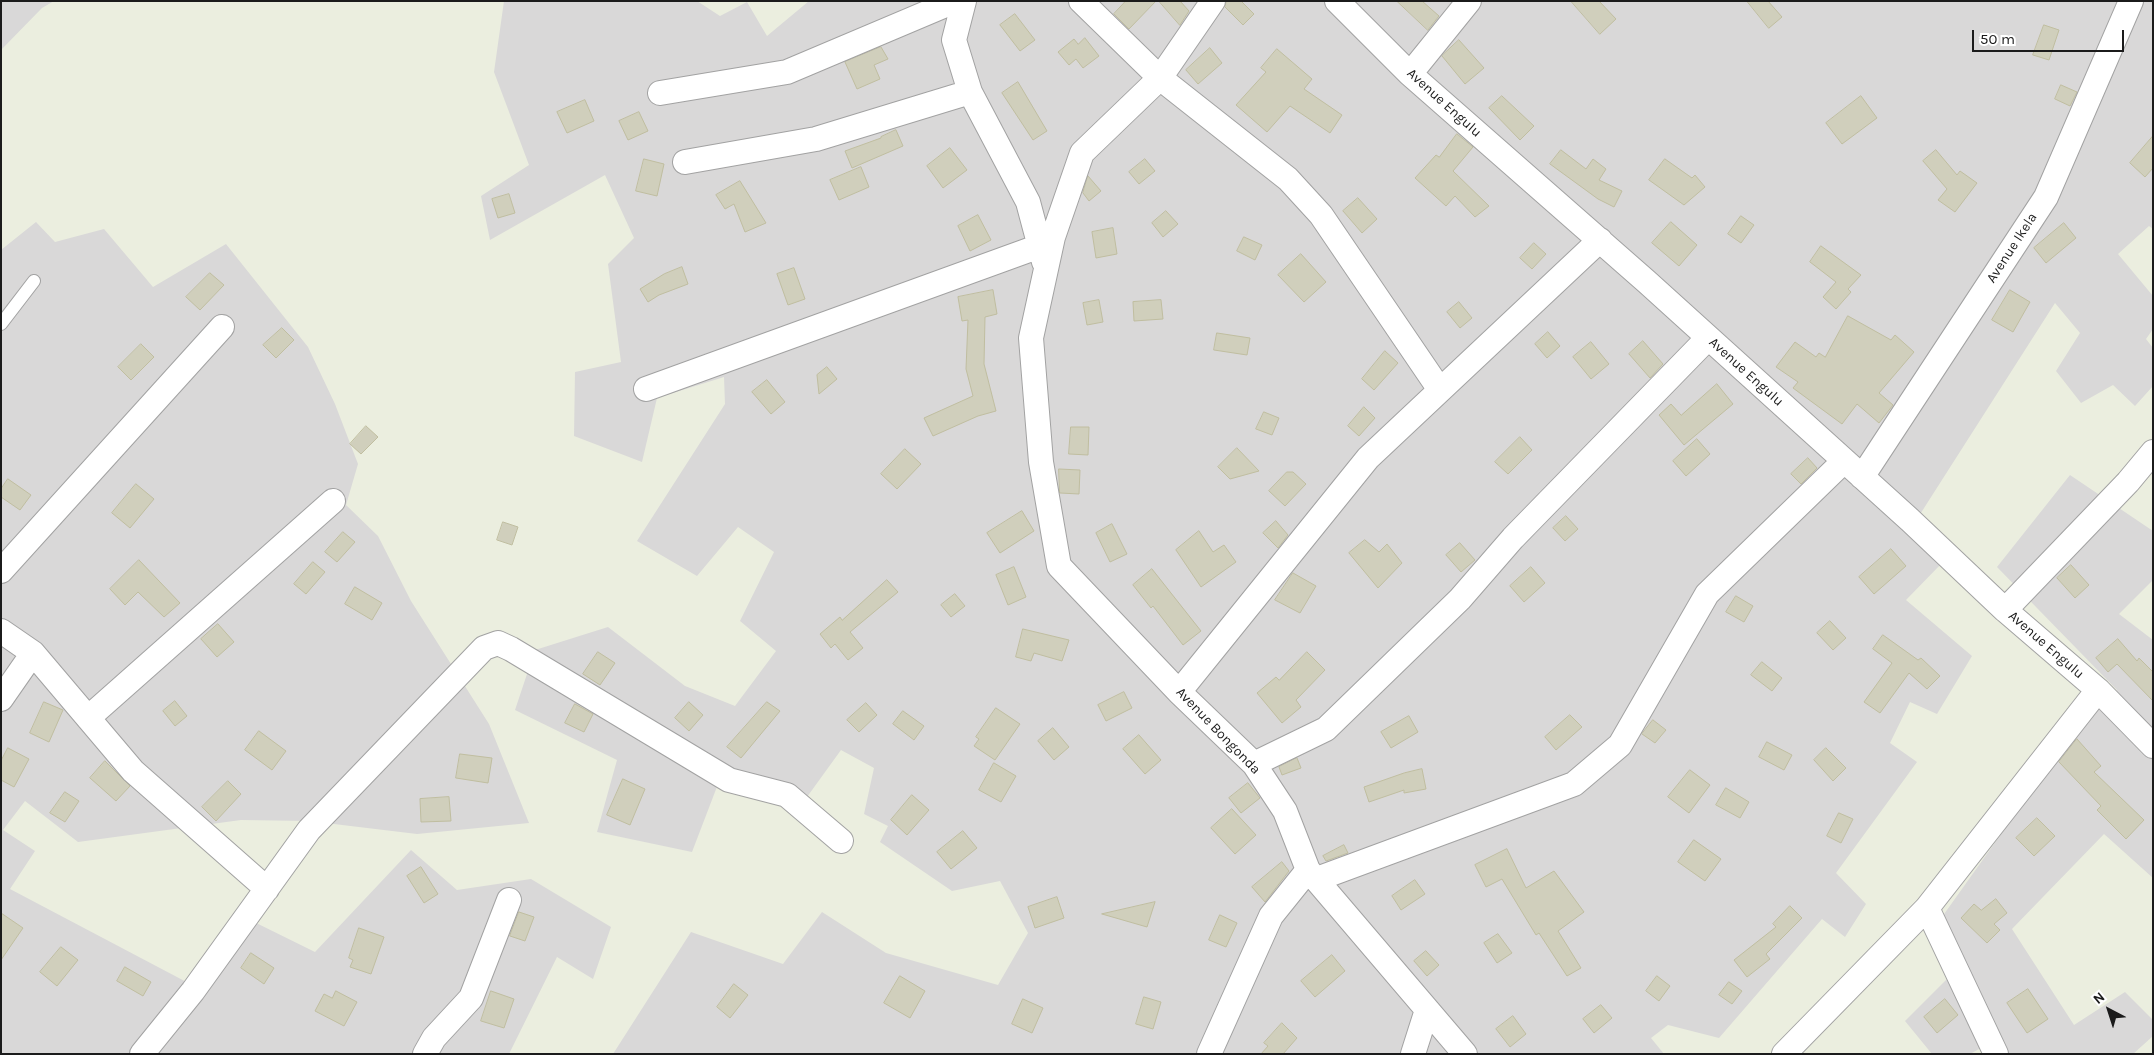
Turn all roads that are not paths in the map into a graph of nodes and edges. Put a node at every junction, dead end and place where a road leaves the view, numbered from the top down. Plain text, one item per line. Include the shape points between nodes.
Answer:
1 (955, 1) edge
2 (964, 1) edge
3 (1080, 1) edge
4 (1213, 1) edge
5 (1337, 1) edge
6 (1469, 1) edge
7 (2130, 1) edge
8 (1410, 74) junction
9 (1160, 78) junction
10 (660, 92) dead end
11 (970, 92) junction
12 (685, 162) dead end
13 (1600, 240) junction
14 (1040, 246) junction
15 (1046, 269) junction
16 (34, 281) dead end
17 (1, 324) edge
18 (222, 327) dead end
19 (1708, 338) junction
20 (646, 389) dead end
21 (1440, 390) junction
22 (2153, 452) edge
23 (1844, 461) junction
24 (1862, 477) junction
25 (333, 501) dead end
26 (1, 571) edge
27 (2005, 610) junction
28 (1, 631) edge
29 (33, 653) junction
30 (2098, 690) junction
31 (1179, 692) junction
32 (1, 699) edge
33 (88, 718) junction
34 (2153, 746) edge
35 (1254, 764) junction
36 (840, 841) dead end
37 (1313, 874) junction
38 (267, 889) junction
39 (509, 900) dead end
40 (1926, 908) junction
41 (1427, 1010) junction
42 (142, 1054) edge
43 (425, 1054) edge
44 (1209, 1054) edge
45 (1413, 1054) edge
46 (1464, 1054) edge
47 (1784, 1054) edge
48 (1996, 1054) edge

1 - 10 street via 787,72
2 - 11 street via 954,40
3 - 9 street
4 - 9 street
5 - 8 street, Avenue Engulu
6 - 8 street
7 - 24 street, Avenue Ikela via 2046,197
8 - 13 street, Avenue Engulu
9 - 15 street via 1082,153 1053,237
9 - 21 street via 1295,186 1321,216
11 - 12 street via 816,139
11 - 14 street via 1028,202
13 - 19 street, Avenue Engulu
13 - 21 street
14 - 15 street
14 - 20 street
15 - 31 street, Avenue Bongonda via 1031,338 1041,462 1059,566
16 - 17 lane
18 - 26 street
19 - 23 street, Avenue Engulu
19 - 35 street via 1513,538 1460,599 1326,729
21 - 31 street via 1368,458
22 - 27 street
23 - 24 street, Avenue Engulu
23 - 37 street via 1707,594 1620,745 1574,784
24 - 27 street, Avenue Engulu
25 - 33 street
27 - 30 street, Avenue Engulu
28 - 29 street
29 - 32 street
29 - 33 street
30 - 34 street, Avenue Engulu
30 - 40 street
31 - 35 street, Avenue Bongonda
33 - 38 street via 134,771
35 - 37 street, Avenue Bongonda via 1285,811
36 - 38 street via 787,795 729,780 498,644 484,648 309,830
37 - 41 street, Avenue Bongonda
37 - 44 street via 1271,916
38 - 42 street via 193,991
39 - 43 street via 470,998 434,1038
40 - 47 street
40 - 48 street
41 - 45 street
41 - 46 street, Avenue Bongonda

